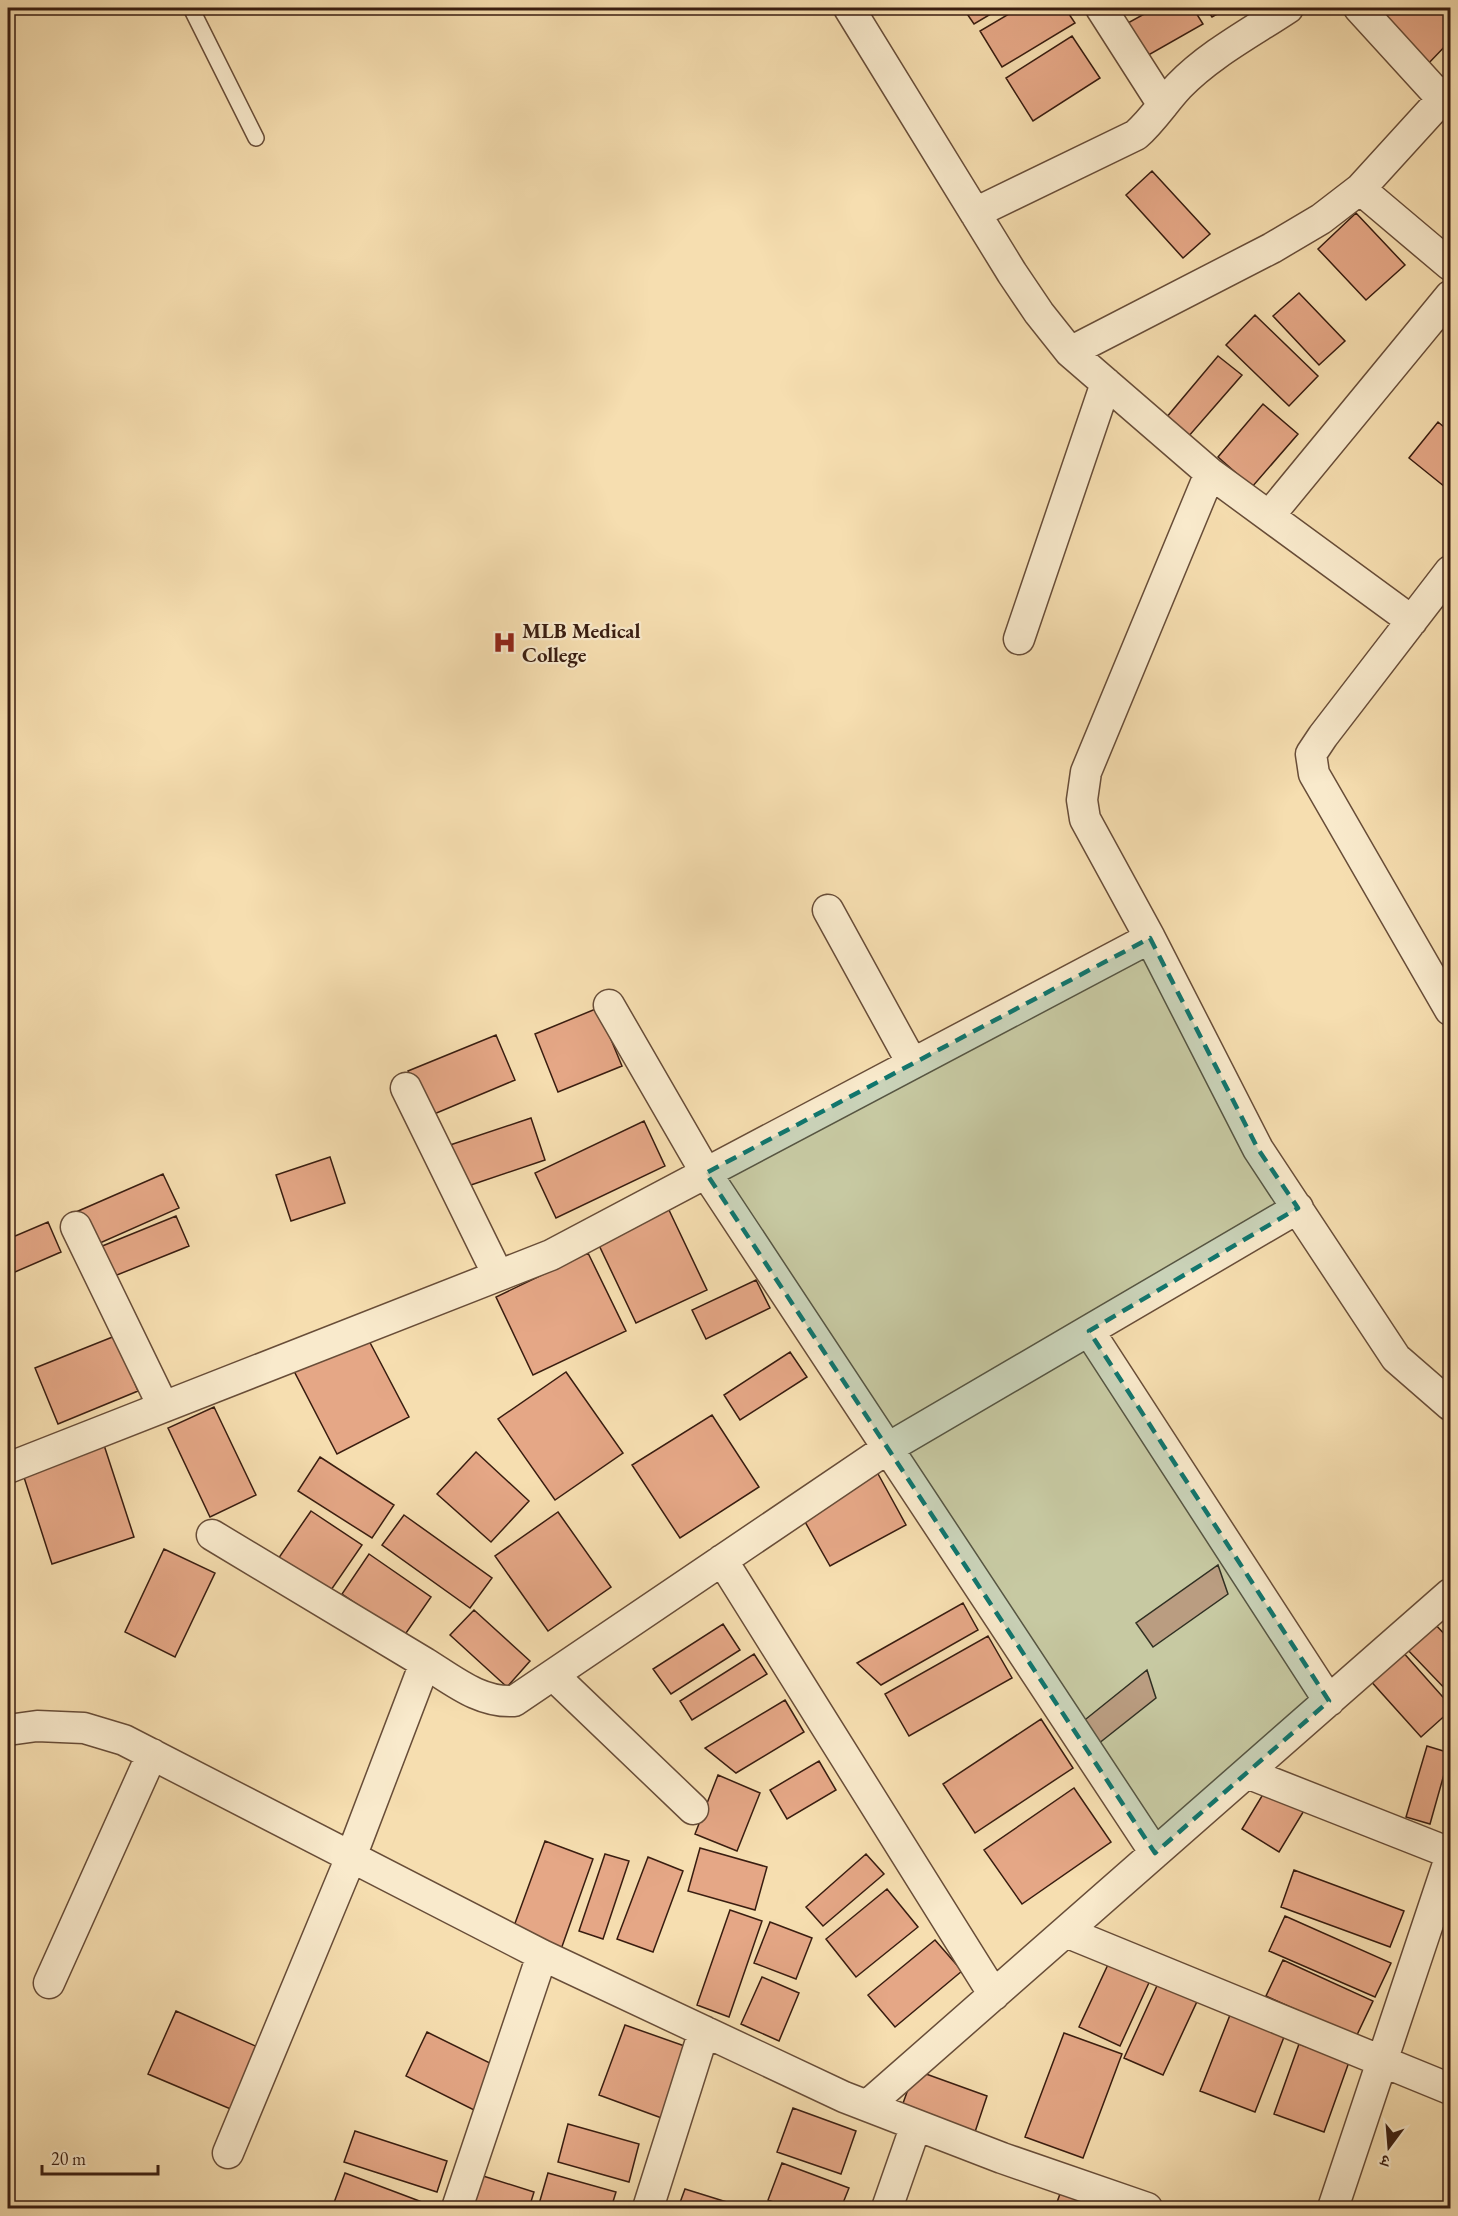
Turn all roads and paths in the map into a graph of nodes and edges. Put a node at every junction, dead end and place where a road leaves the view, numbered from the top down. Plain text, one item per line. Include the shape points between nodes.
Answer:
1 (192, 8) edge
2 (849, 8) edge
3 (1101, 8) edge
4 (1288, 8) edge
5 (1359, 8) edge
6 (1446, 95) edge
7 (1163, 105) junction
8 (256, 138) dead end
9 (1360, 189) junction
10 (975, 213) junction
11 (1450, 265) edge
12 (1450, 296) edge
13 (1070, 352) junction
14 (1106, 383) junction
15 (1210, 473) junction
16 (1269, 516) junction
17 (1450, 571) edge
18 (1412, 621) junction
19 (1018, 639) dead end
20 (828, 910) dead end
21 (1150, 938) junction
22 (609, 1005) dead end
23 (1450, 1010) edge
24 (912, 1063) junction
25 (406, 1088) dead end
26 (706, 1173) junction
27 (1298, 1208) junction
28 (76, 1227) dead end
29 (498, 1275) junction
30 (1089, 1331) junction
31 (1450, 1405) edge
32 (163, 1406) junction
33 (888, 1448) junction
34 (8, 1468) edge
35 (212, 1535) dead end
36 (722, 1560) junction
37 (1450, 1594) edge
38 (425, 1664) junction
39 (553, 1675) junction
40 (1329, 1701) junction
41 (8, 1730) edge
42 (152, 1754) junction
43 (1247, 1773) junction
44 (693, 1809) dead end
45 (1155, 1853) junction
46 (1450, 1853) edge
47 (351, 1857) junction
48 (1450, 1858) edge
49 (1066, 1932) junction
50 (542, 1955) junction
51 (49, 1983) dead end
52 (994, 1995) junction
53 (704, 2031) junction
54 (1383, 2061) junction
55 (1450, 2089) edge
56 (868, 2106) junction
57 (916, 2125) junction
58 (228, 2153) dead end
59 (457, 2208) edge
60 (648, 2208) edge
61 (887, 2208) edge
62 (1147, 2208) edge
63 (1333, 2208) edge

1 - 8 lane
2 - 10 street
3 - 7 street
4 - 7 street via 1197,69
5 - 6 street
6 - 9 street
7 - 10 street via 1136,135
9 - 11 street
9 - 13 street via 1321,219 1272,248
10 - 13 street via 1039,314
12 - 16 street
13 - 14 street
14 - 15 street
14 - 19 street
15 - 16 street
15 - 21 street via 1086,772 1082,800 1085,819
16 - 18 street
17 - 18 street
18 - 23 street via 1311,754 1314,774
20 - 24 street
21 - 24 street
21 - 27 street via 1258,1149
22 - 26 street
24 - 26 street
25 - 29 street
26 - 29 street via 551,1255
26 - 33 street
27 - 30 street
27 - 31 street via 1396,1358
28 - 32 street
29 - 32 street
30 - 33 street
30 - 40 street
32 - 34 street
33 - 36 street
33 - 45 street
35 - 38 street
36 - 39 street
36 - 52 street
37 - 40 street
38 - 39 street via 497,1702 514,1701
38 - 47 street
39 - 44 street
40 - 43 street
41 - 42 street via 37,1726 84,1728 124,1740
42 - 47 street
42 - 51 street
43 - 45 street
43 - 46 street
45 - 49 street
47 - 50 street
47 - 58 street
48 - 54 street
49 - 52 street
49 - 54 street
50 - 53 street
50 - 59 street
52 - 56 street
53 - 56 street
53 - 60 street
54 - 55 street
54 - 63 street
56 - 57 street
57 - 61 street
57 - 62 street

